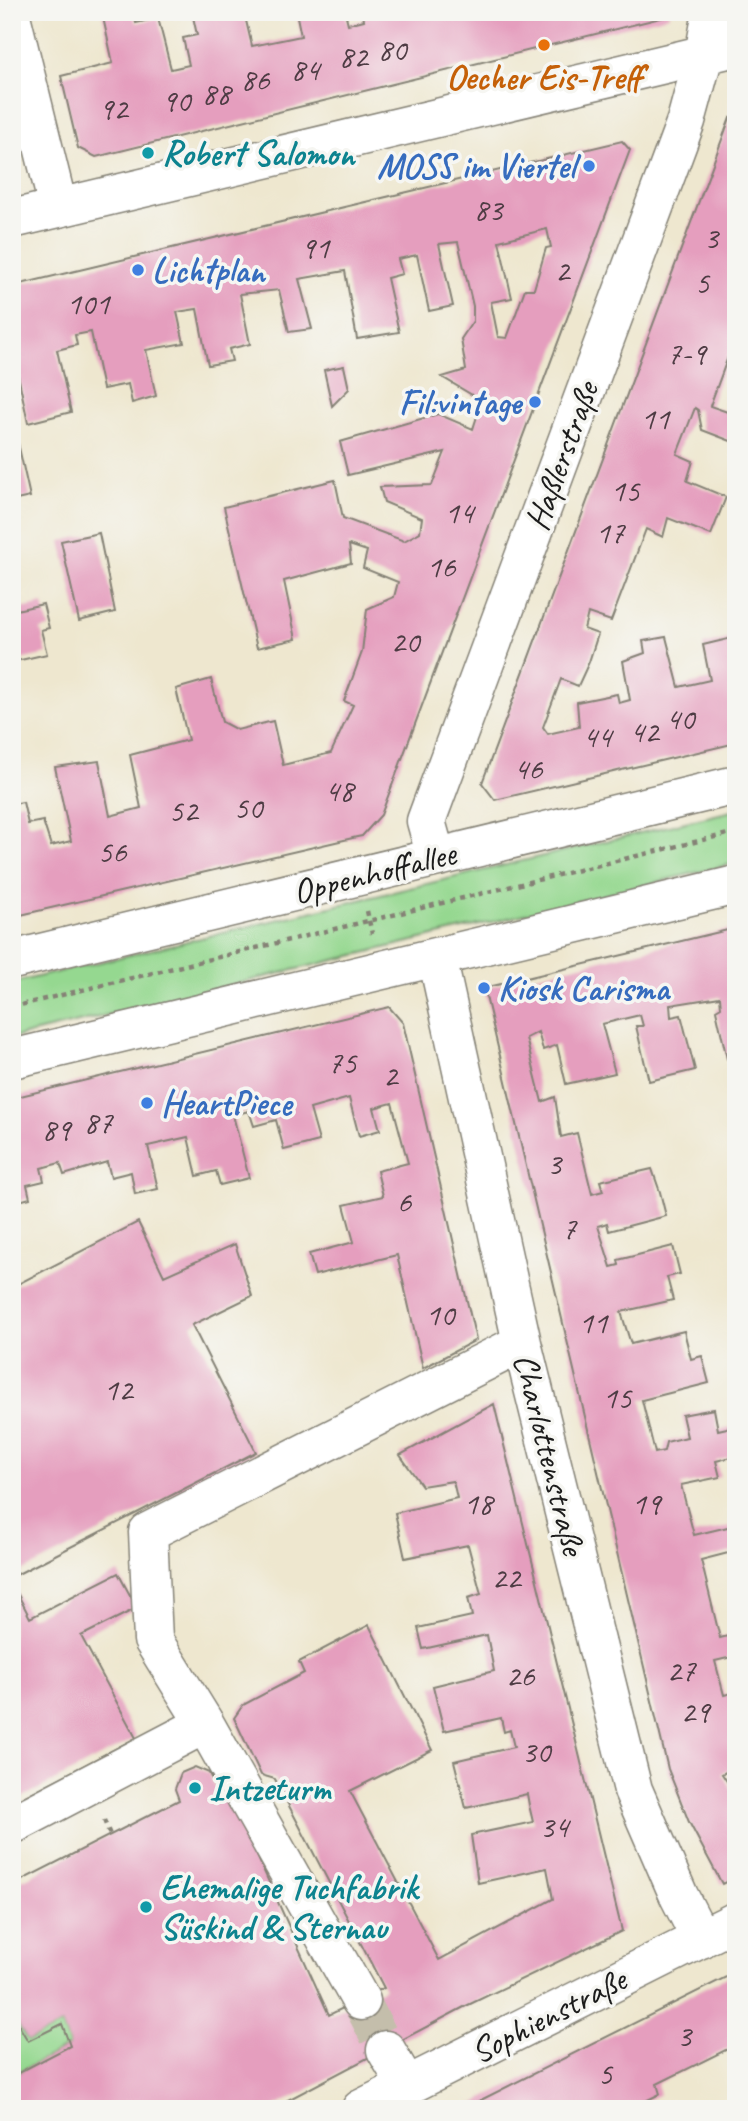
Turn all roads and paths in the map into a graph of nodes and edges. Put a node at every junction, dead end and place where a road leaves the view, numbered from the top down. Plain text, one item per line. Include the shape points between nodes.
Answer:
1 (712, 12) edge
2 (12, 20) edge
3 (720, 51) edge
4 (58, 207) junction
5 (12, 219) edge
6 (736, 785) edge
7 (736, 832) edge
8 (436, 857) junction
9 (359, 877) junction
10 (736, 885) edge
11 (369, 921) junction
12 (437, 957) junction
13 (12, 960) edge
14 (380, 970) junction
15 (12, 1007) edge
16 (12, 1059) edge
17 (522, 1343) junction
18 (205, 1724) junction
19 (12, 1825) edge
20 (736, 1921) edge
21 (701, 1939) junction
22 (361, 2001) tunnel mouth
23 (386, 2050) tunnel mouth
24 (407, 2085) junction
25 (361, 2109) edge

1 - 3 street, Haßlerstraße
2 - 4 street
3 - 4 street
3 - 8 street, Haßlerstraße via 685,121 426,821
4 - 5 street
6 - 8 street, Oppenhoffallee
7 - 11 path
8 - 9 street, Oppenhoffallee
9 - 11 path
9 - 13 street, Oppenhoffallee
10 - 12 street
11 - 14 path
11 - 15 path
12 - 14 street
12 - 17 street, Charlottenstraße
14 - 16 street
17 - 18 street via 148,1532 153,1640
17 - 21 street, Charlottenstraße via 633,1790
18 - 19 street
18 - 22 street
20 - 21 street, Sophienstraße
21 - 24 street, Sophienstraße
23 - 24 street
24 - 25 street, Sophienstraße

